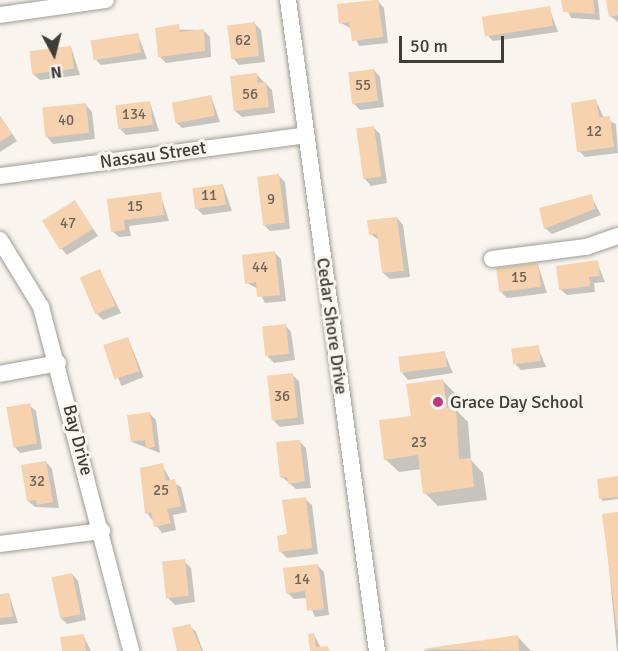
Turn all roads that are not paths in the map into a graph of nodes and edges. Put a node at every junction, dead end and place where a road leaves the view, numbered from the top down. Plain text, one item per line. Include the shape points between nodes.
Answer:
1 (106, 0) edge
2 (288, 0) edge
3 (32, 5) edge
4 (0, 15) edge
5 (306, 135) junction
6 (0, 176) edge
7 (618, 236) edge
8 (0, 240) edge
9 (492, 259) dead end
10 (57, 363) junction
11 (0, 374) edge
12 (102, 531) junction
13 (0, 544) edge
14 (131, 651) edge
15 (377, 651) edge

1 - 3 street
2 - 5 street, Cedar Shore Drive
3 - 4 street
5 - 6 street, Nassau Street
5 - 15 street, Cedar Shore Drive
7 - 9 street via 586,247
8 - 10 street, Bay Drive via 41,307
10 - 11 street
10 - 12 street, Bay Drive
12 - 13 street
12 - 14 street, Bay Drive

